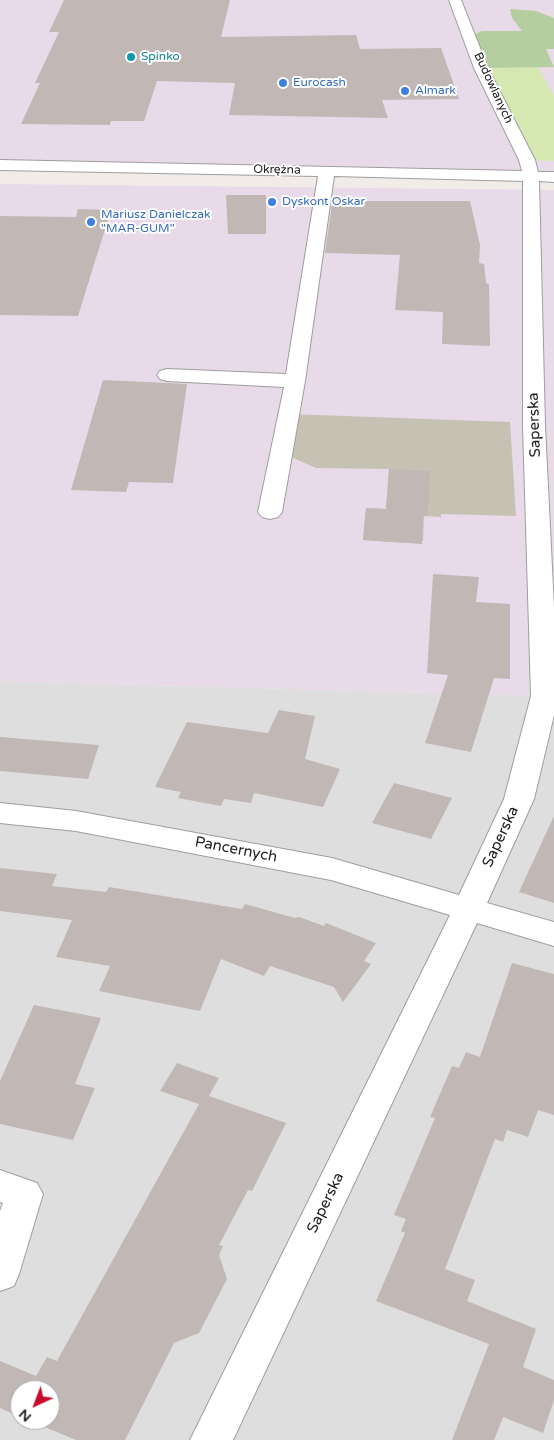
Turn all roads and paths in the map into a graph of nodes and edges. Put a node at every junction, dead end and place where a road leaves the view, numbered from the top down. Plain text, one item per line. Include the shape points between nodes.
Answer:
1 (455, 0) edge
2 (0, 165) edge
3 (327, 171) junction
4 (543, 176) edge
5 (167, 375) dead end
6 (295, 381) junction
7 (270, 512) dead end
8 (0, 813) edge
9 (469, 908) junction
10 (554, 934) edge
11 (0, 1186) edge
12 (0, 1274) edge
13 (211, 1440) edge

1 - 4 street, Budowlanych via 481,68 527,160
2 - 3 street, Okrężna
3 - 4 street, Okrężna
3 - 6 street
4 - 9 street, Saperska via 534,426 544,696 519,799
5 - 6 street
6 - 7 street
8 - 9 street, Pancernych via 76,821 332,869
9 - 10 street, Pancernych
9 - 13 street, Saperska
11 - 12 street via 24,1194

